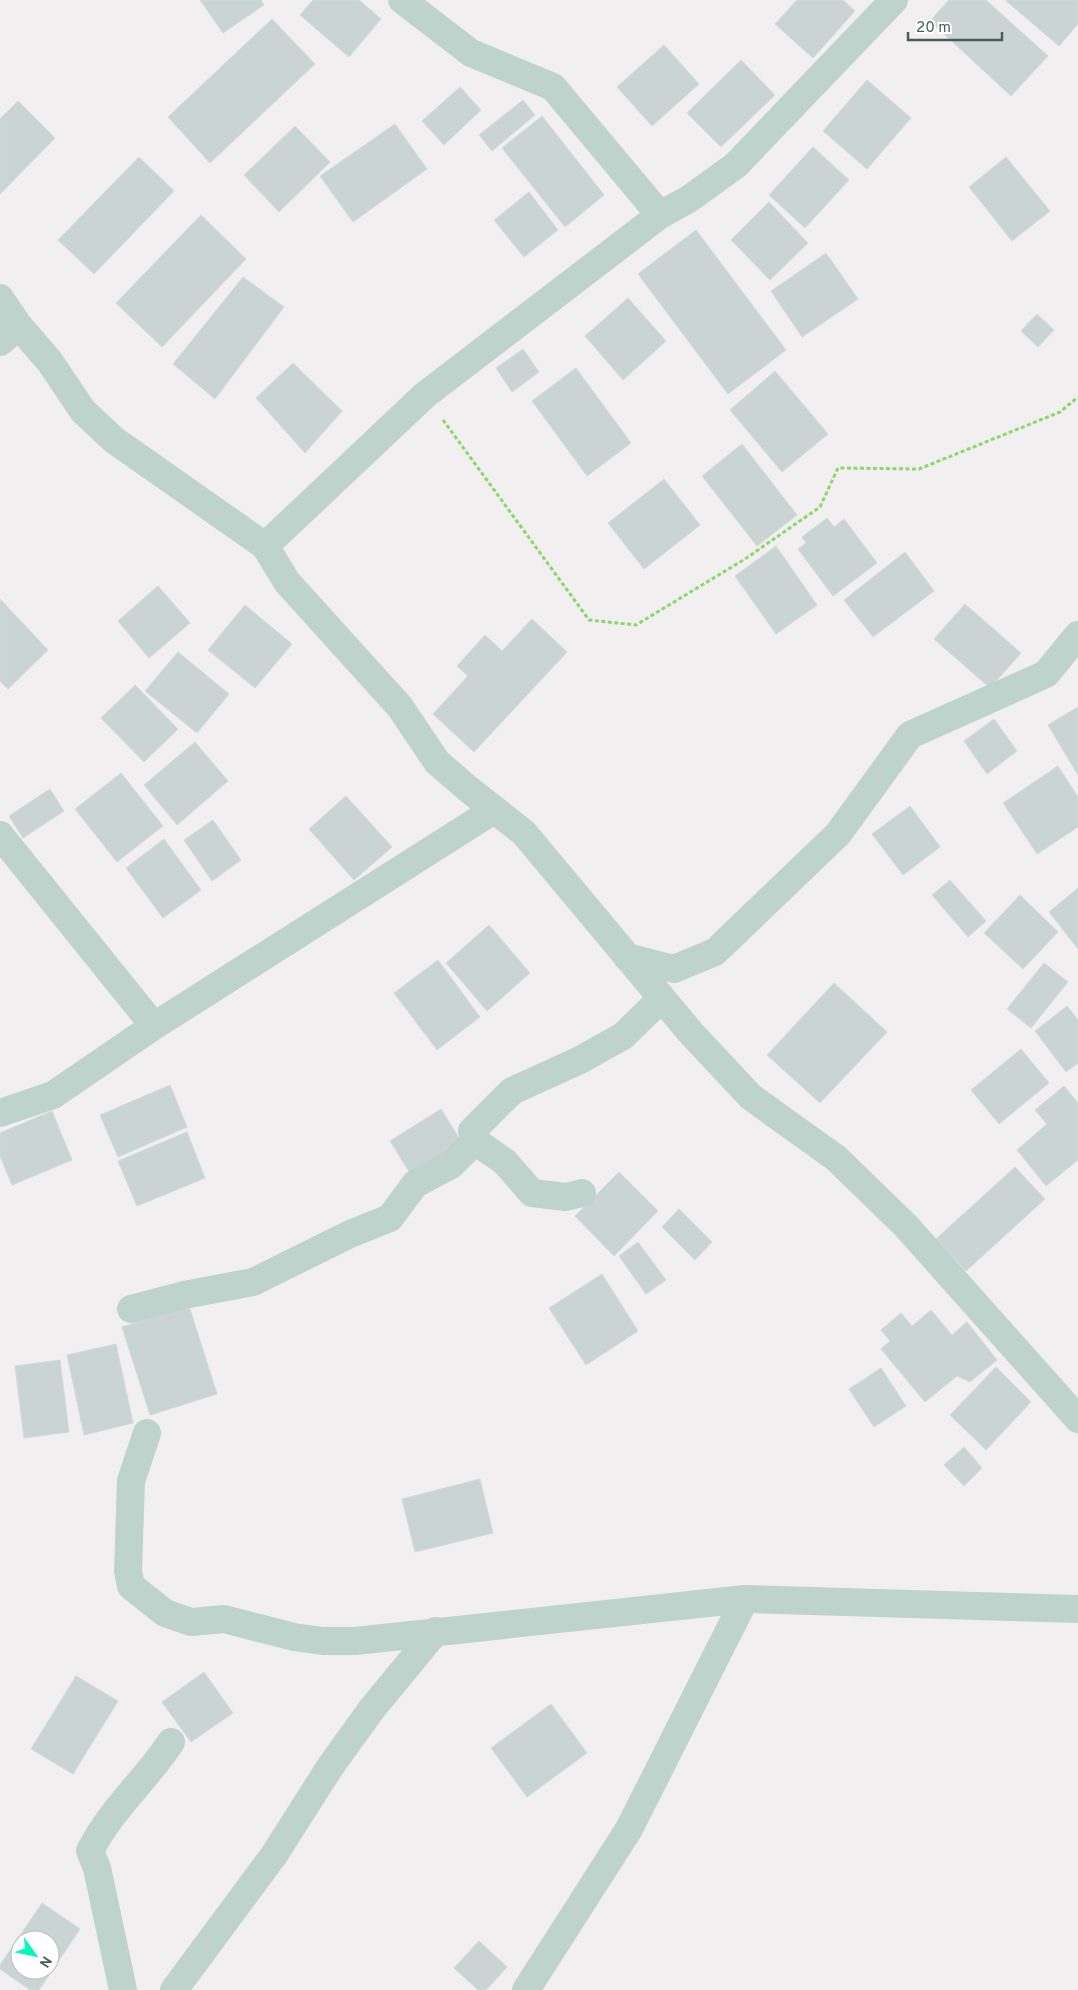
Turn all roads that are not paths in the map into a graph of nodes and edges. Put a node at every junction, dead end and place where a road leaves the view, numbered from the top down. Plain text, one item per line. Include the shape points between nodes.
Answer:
1 (402, 0) edge
2 (894, 0) edge
3 (660, 216) junction
4 (0, 298) edge
5 (9, 334) edge
6 (265, 546) junction
7 (1078, 635) edge
8 (494, 810) junction
9 (0, 835) edge
10 (627, 957) junction
11 (662, 998) junction
12 (154, 1026) junction
13 (0, 1114) edge
14 (475, 1141) junction
15 (582, 1193) dead end
16 (131, 1309) dead end
17 (1078, 1419) edge
18 (147, 1434) dead end
19 (745, 1599) junction
20 (1078, 1609) edge
21 (436, 1631) junction
22 (172, 1742) dead end
23 (123, 1990) edge
24 (174, 1990) edge
25 (526, 1990) edge

1 - 3 street via 471,53 553,87
2 - 3 street via 736,165
3 - 6 street via 425,395
4 - 5 street
5 - 6 street via 50,362 83,411 114,440
6 - 8 street via 287,582 400,707 437,762
7 - 10 street via 1046,674 910,734 838,834 715,952 674,969
8 - 10 street via 524,833
8 - 12 street
9 - 12 street
10 - 11 street
11 - 14 street via 623,1036 512,1091 472,1131
11 - 17 street via 751,1097 836,1158 906,1226
12 - 13 street via 53,1095
14 - 15 street via 505,1162 532,1193 566,1197
14 - 16 street via 451,1165 415,1184 390,1218 253,1282
18 - 21 street via 131,1480 128,1571 131,1586 165,1613 191,1622 224,1619 323,1641 355,1641
19 - 20 street
19 - 21 street
19 - 25 street via 629,1829
21 - 24 street via 371,1710 274,1855
22 - 23 street via 117,1807 90,1851 97,1868

